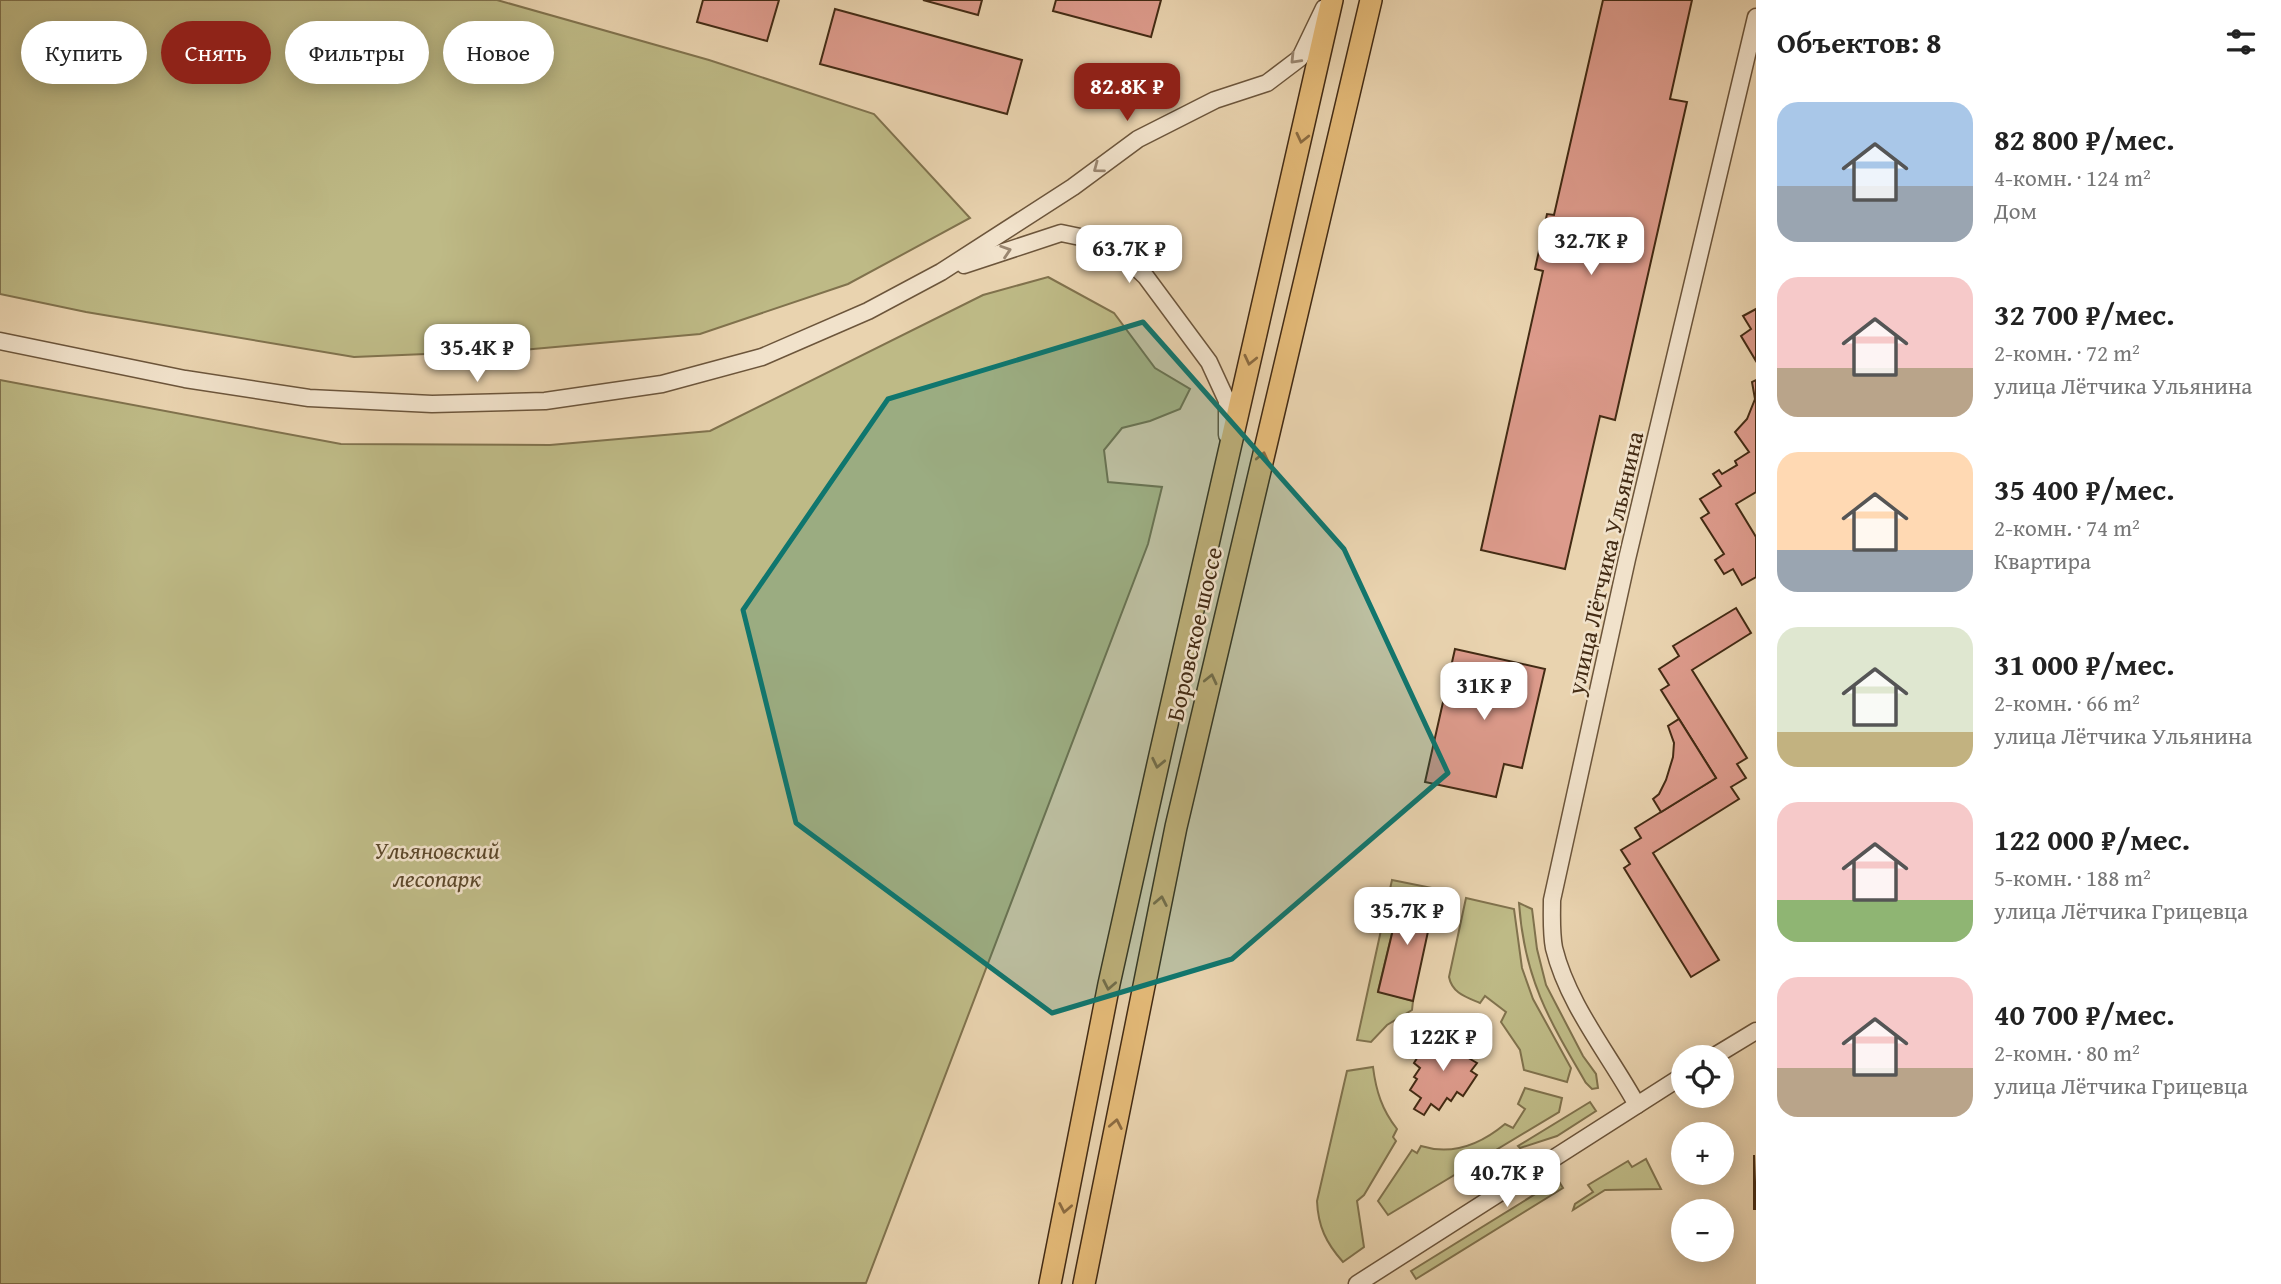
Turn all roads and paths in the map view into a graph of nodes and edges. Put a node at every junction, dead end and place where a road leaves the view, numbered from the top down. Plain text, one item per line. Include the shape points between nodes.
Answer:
1 (1330, 0) edge
2 (1371, 0) edge
3 (1756, 17) edge
4 (941, 272) junction
5 (0, 341) edge
6 (1228, 457) junction
7 (1756, 1031) edge
8 (1733, 1045) edge
9 (1671, 1083) edge
10 (1637, 1105) junction
11 (1050, 1284) edge
12 (1084, 1284) edge
13 (1357, 1284) edge

1 -> 4 street via 1300,58 1267,83 1215,100 1138,139
1 -> 6 main road, Боровское шоссе
12 -> 2 main road, Боровское шоссе via 1176,827
3 - 10 street, улица Лётчика Ульянина via 1552,900 1552,937 1560,968
4 - 5 street via 868,312 762,357 662,384 545,401 432,404 309,398 185,379
4 -> 6 street via 1061,233 1086,237 1123,255 1146,277 1209,362 1227,401
6 -> 11 main road, Боровское шоссе via 1109,984
7 - 8 street
9 - 10 street
10 - 13 street

